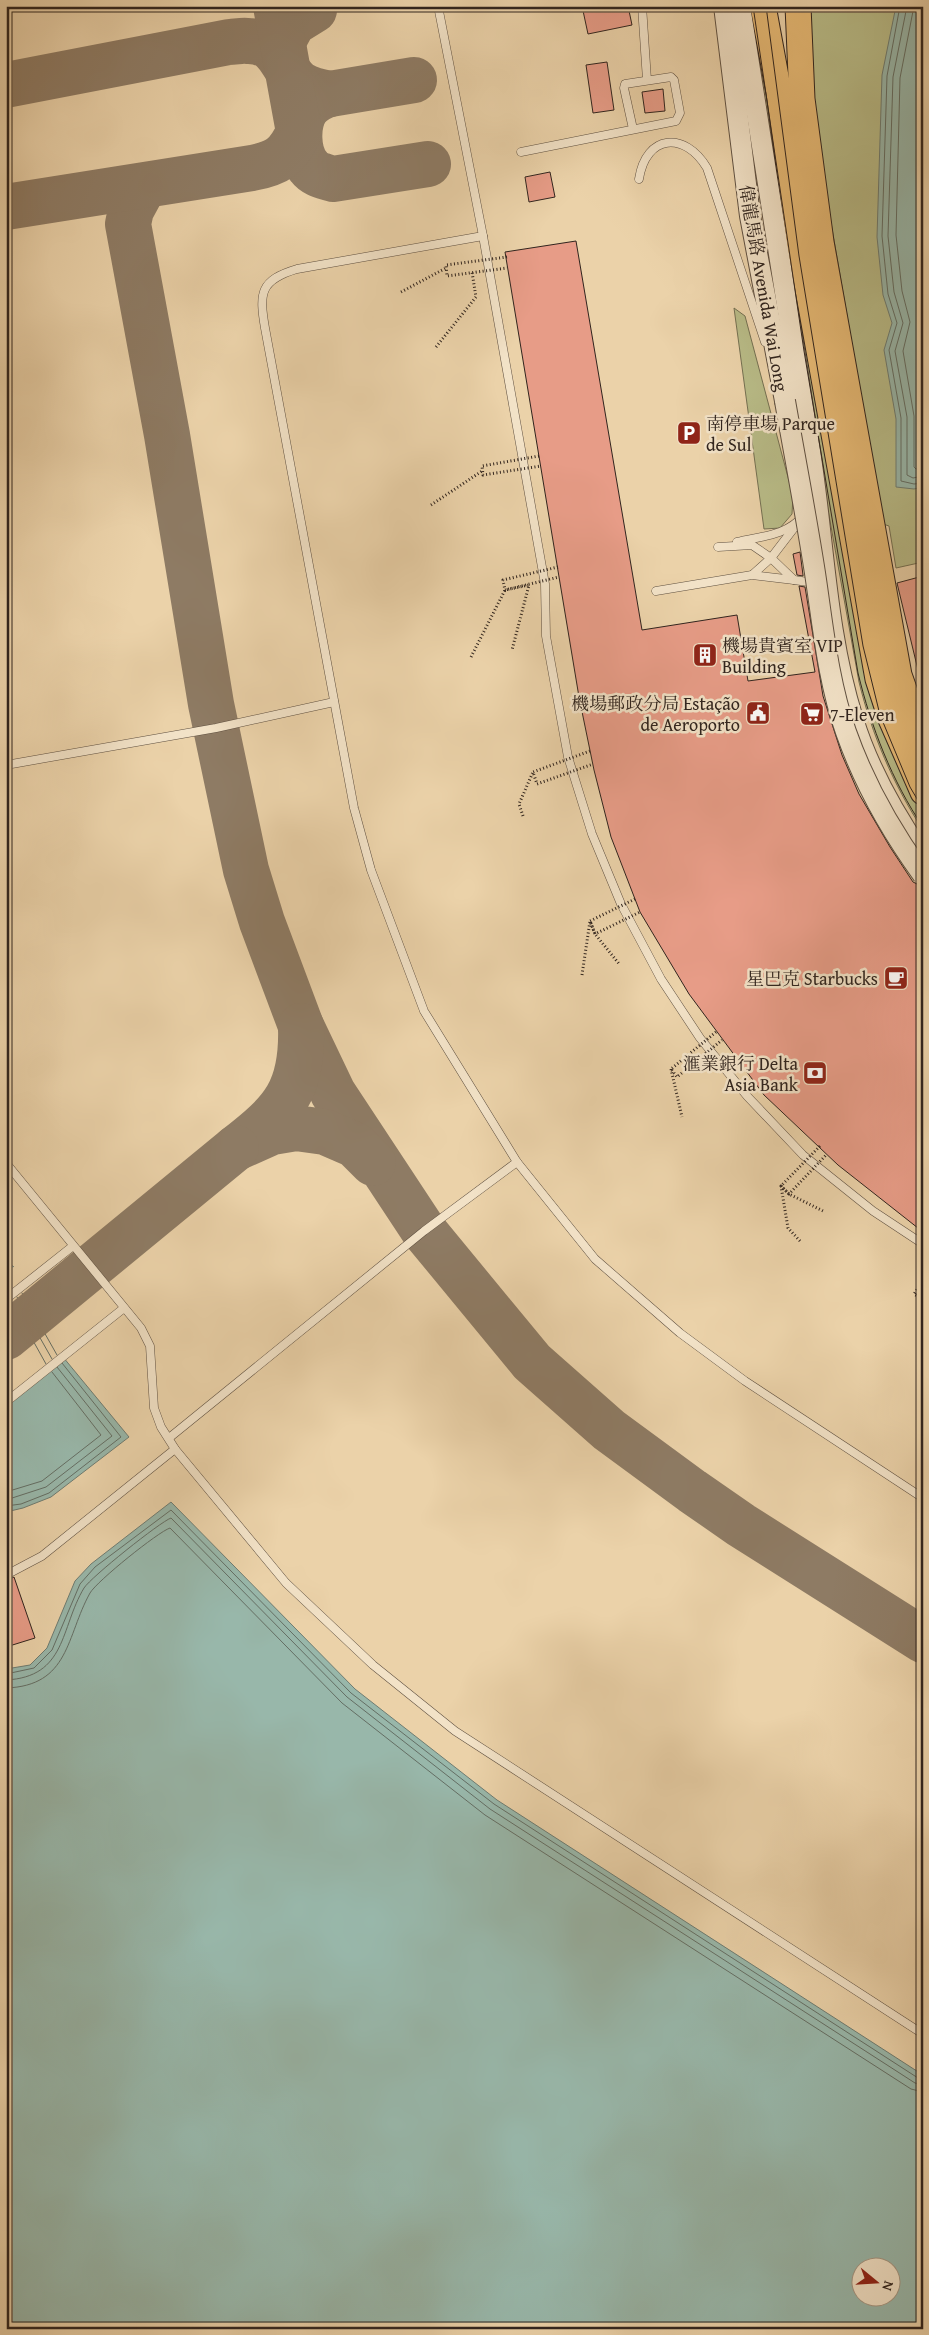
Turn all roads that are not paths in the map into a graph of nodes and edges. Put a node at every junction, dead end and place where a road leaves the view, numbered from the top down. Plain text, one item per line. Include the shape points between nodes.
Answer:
1 (448, 6) edge
2 (642, 6) edge
3 (724, 6) edge
4 (740, 6) edge
5 (763, 6) edge
6 (798, 6) edge
7 (439, 7) edge
8 (646, 80) junction
9 (633, 129) junction
10 (521, 152) dead end
11 (639, 179) dead end
12 (483, 236) junction
13 (784, 401) junction
14 (815, 491) junction
15 (795, 525) junction
16 (771, 558) junction
17 (752, 575) junction
18 (794, 580) junction
19 (826, 589) junction
20 (656, 591) dead end
21 (334, 702) junction
22 (923, 743) edge
23 (6, 765) edge
24 (923, 792) edge
25 (923, 856) edge
26 (923, 875) edge
27 (517, 1162) junction
28 (6, 1163) edge
29 (923, 1244) edge
30 (73, 1246) junction
31 (6, 1298) edge
32 (124, 1308) junction
33 (6, 1402) edge
34 (168, 1438) junction
35 (175, 1450) junction
36 (923, 1498) edge
37 (6, 1575) edge
38 (923, 2034) edge

1 - 7 lane
2 - 8 lane
3 - 13 street, 偉龍馬路 Avenida Wai Long via 750,216
4 - 14 street, 偉龍馬路 Avenida Wai Long
5 - 24 main road via 779,92 800,245 878,679 891,719
6 - 22 main road via 802,99 820,242 899,675
7 - 12 lane
8 - 9 lane via 628,82 624,88
8 - 9 lane via 667,77 674,80 679,118
9 - 10 lane
11 - 13 lane via 646,156 667,142 689,146 700,157 707,168
12 - 21 lane via 298,269 270,281 263,292 265,328
12 - 29 lane via 545,584 546,636 568,757 592,834 621,904 661,979 700,1038 747,1096 803,1156 873,1211
13 - 26 street, 偉龍馬路 Avenida Wai Long, bridge via 839,710 872,792 904,849
14 - 15 lane
14 - 19 street, 偉龍馬路 Avenida Wai Long
15 - 16 lane
15 - 16 lane via 780,533 718,547 752,545
16 - 17 lane
16 - 18 lane
17 - 18 lane
17 - 20 lane
18 - 19 lane via 820,583
19 - 25 street, 偉龍馬路 Avenida Wai Long via 853,719 878,780
21 - 23 lane via 216,728
21 - 27 lane via 354,808 371,870 424,1011
27 - 34 lane via 424,1231
27 - 36 lane via 595,1259 680,1333 746,1381
28 - 30 lane
30 - 31 lane
30 - 32 lane
32 - 33 lane
32 - 34 lane via 141,1328 150,1346 154,1408
34 - 35 lane
35 - 37 lane via 42,1556
35 - 38 lane via 286,1583 372,1666 455,1731

